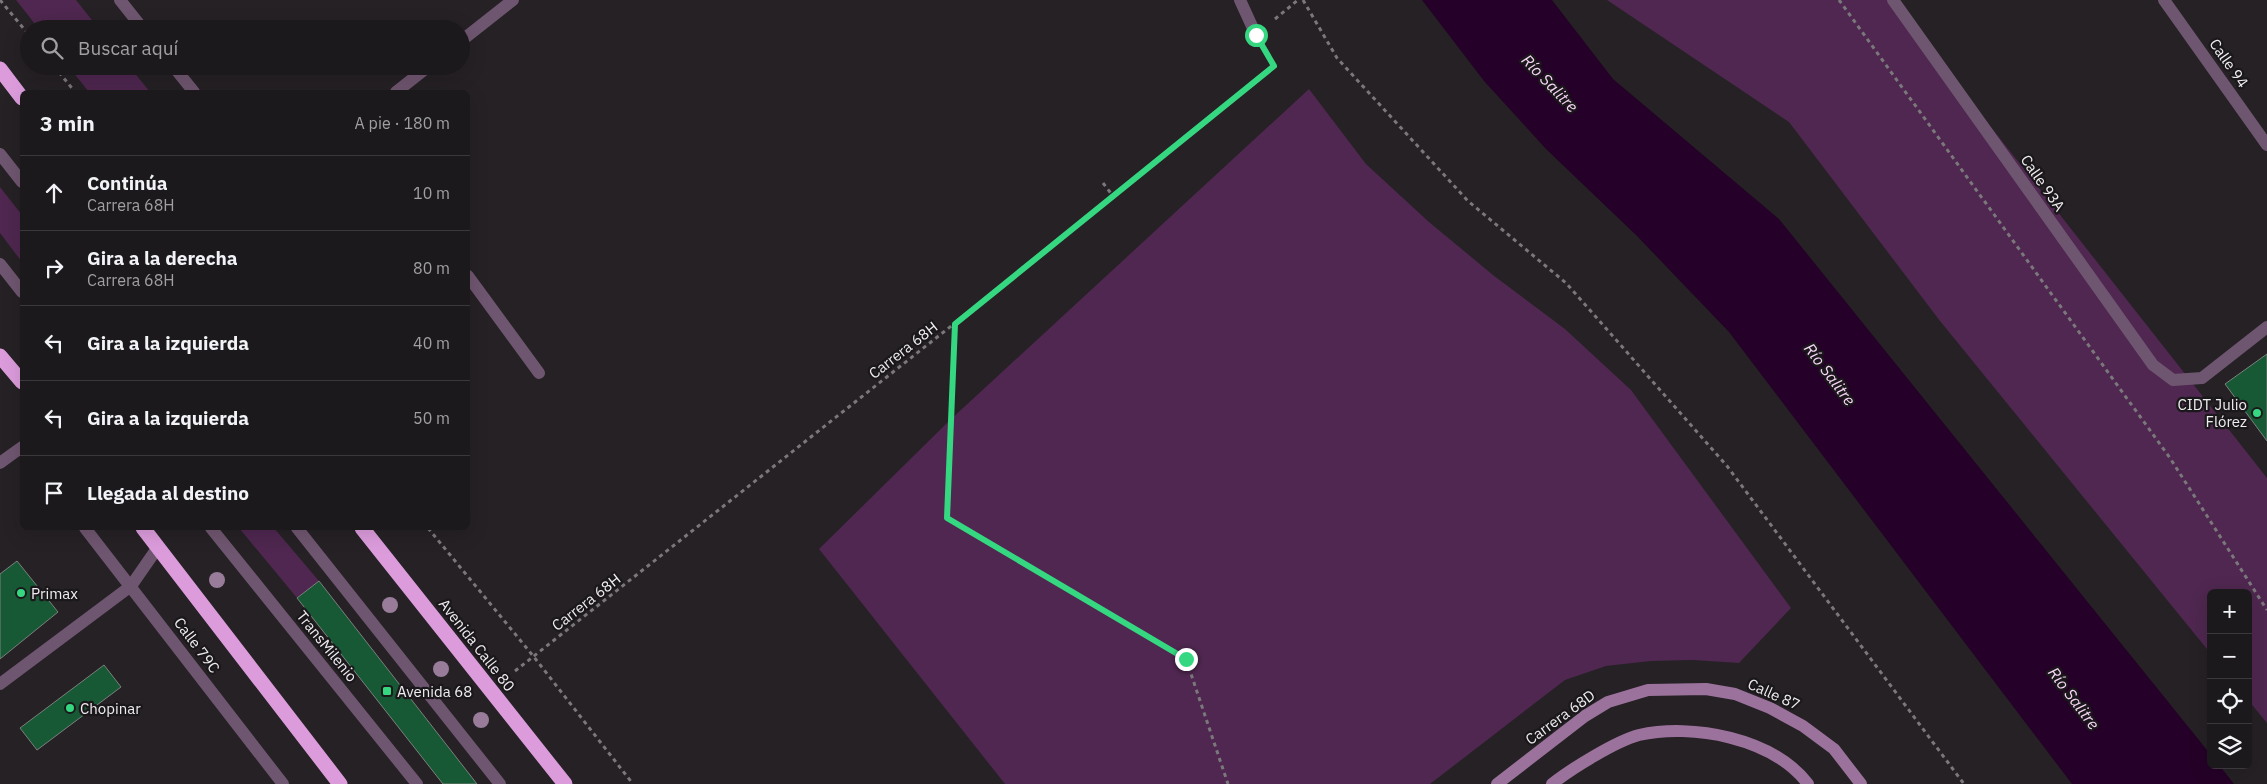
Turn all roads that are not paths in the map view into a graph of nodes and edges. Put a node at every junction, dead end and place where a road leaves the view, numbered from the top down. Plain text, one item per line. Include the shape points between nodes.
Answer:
1 (120, 0) edge
2 (513, 0) edge
3 (1240, 0) edge
4 (2164, 0) edge
5 (1898, 2) edge
6 (136, 20) edge
7 (470, 34) edge
8 (1256, 35) road end
9 (0, 69) edge
10 (180, 75) edge
11 (418, 75) edge
12 (192, 90) edge
13 (399, 90) edge
14 (20, 95) edge
15 (2267, 145) edge
16 (0, 154) edge
17 (20, 179) edge
18 (0, 264) edge
19 (470, 279) edge
20 (20, 289) edge
21 (2267, 327) edge
22 (0, 356) edge
23 (538, 373) dead end
24 (20, 380) edge
25 (20, 449) edge
26 (0, 463) edge
27 (87, 530) edge
28 (145, 530) edge
29 (213, 530) edge
30 (299, 530) edge
31 (364, 530) edge
32 (158, 547) junction
33 (131, 586) junction
34 (0, 684) edge
35 (1648, 690) joint
36 (283, 784) edge
37 (340, 784) edge
38 (417, 784) edge
39 (500, 784) edge
40 (565, 784) edge
41 (1497, 784) edge
42 (1552, 784) edge
43 (1808, 784) edge
44 (1861, 784) edge

1 - 6 street
2 - 7 street
3 - 8 street
4 - 15 street, Calle 94
5 - 21 street, Calle 93A via 2153,365 2173,380 2202,378
9 - 14 highway
10 - 12 street
11 - 13 street
16 - 17 street
18 - 20 street
19 - 23 street
22 - 24 highway
25 - 26 street
27 - 33 street, Calle 79C
28 - 32 highway
29 - 38 street, TransMilenio
30 - 39 street
31 - 40 highway, Avenida Calle 80
32 - 33 street
32 - 37 highway
33 - 34 street
33 - 36 street, Calle 79C
35 - 41 street, Carrera 68D via 1608,702
35 - 44 street, Calle 87 via 1706,689 1735,694 1770,708 1803,726 1834,749
42 - 43 street via 1587,760 1638,735 1692,731 1745,741 1778,758

